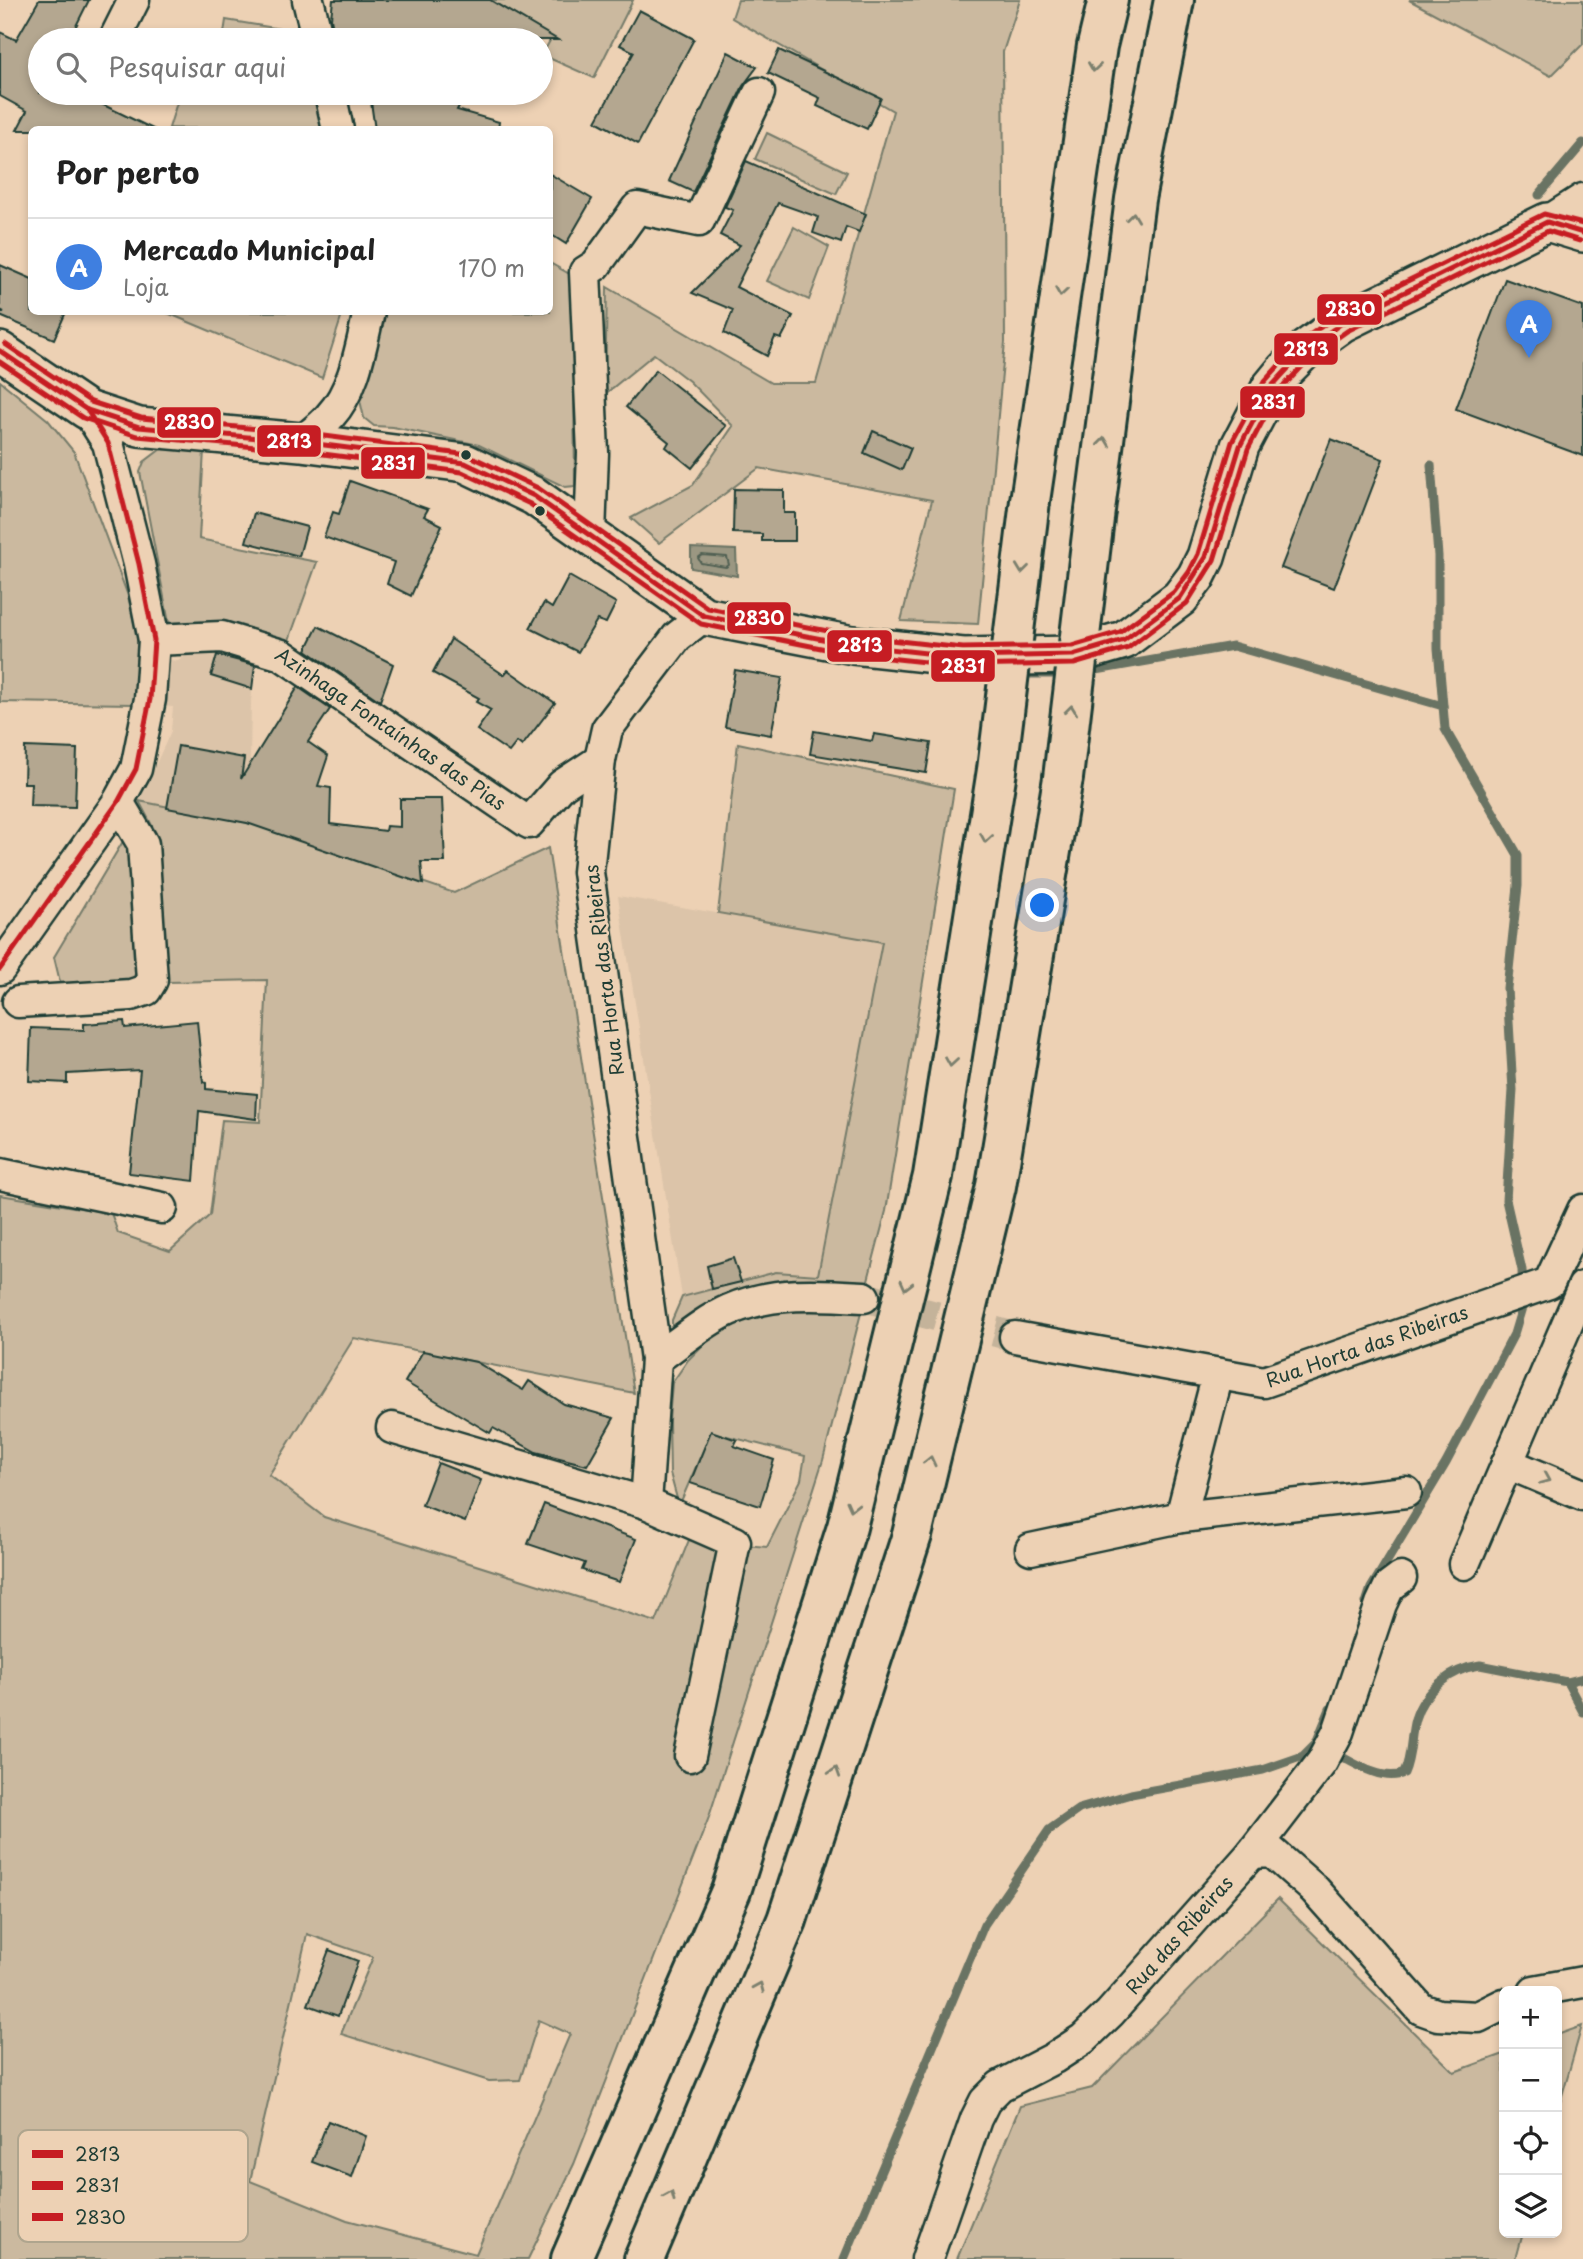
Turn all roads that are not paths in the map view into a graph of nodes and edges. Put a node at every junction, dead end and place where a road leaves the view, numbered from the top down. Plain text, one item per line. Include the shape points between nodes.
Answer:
1 (134, 0) edge
2 (308, 0) edge
3 (1108, 0) edge
4 (1174, 0) edge
5 (120, 28) edge
6 (315, 28) edge
7 (759, 93) dead end
8 (333, 105) edge
9 (337, 126) edge
10 (1583, 199) edge
11 (1547, 222) junction
12 (1583, 233) edge
13 (368, 315) edge
14 (0, 351) edge
15 (87, 410) junction
16 (300, 442) junction
17 (590, 535) junction
18 (704, 616) junction
19 (154, 640) junction
20 (600, 760) junction
21 (118, 802) junction
22 (0, 969) edge
23 (18, 1002) dead end
24 (0, 1174) edge
25 (162, 1208) dead end
26 (1583, 1210) edge
27 (1583, 1287) edge
28 (864, 1297) tunnel mouth
29 (1015, 1337) tunnel mouth
30 (656, 1359) junction
31 (1218, 1374) junction
32 (393, 1427) dead end
33 (1507, 1463) junction
34 (1406, 1492) dead end
35 (1583, 1495) edge
36 (646, 1503) junction
37 (1181, 1517) junction
38 (1031, 1549) dead end
39 (1464, 1564) dead end
40 (1401, 1578) dead end
41 (690, 1756) dead end
42 (1252, 1853) junction
43 (1583, 1982) edge
44 (1561, 1986) edge
45 (1499, 2006) edge
46 (571, 2259) edge
47 (644, 2259) edge
48 (927, 2259) edge

1 - 5 street
2 - 6 street
3 -> 46 highway, bridge via 1097,46 1030,501 997,770 933,1175 846,1527 731,1891
47 -> 4 highway, bridge via 787,1920 912,1535 996,1186 1063,778 1135,199
7 - 17 street via 699,221 637,208 596,265 585,272 593,453
8 - 9 street
10 - 11 street
11 - 12 street
11 - 18 street via 1342,323 1307,348 1270,387 1240,446 1196,578 1180,598 1124,640 1073,655 963,657 853,645
13 - 16 street via 355,368 341,399 331,415
14 - 15 street
15 - 16 street via 139,427
15 - 19 street via 108,443
16 - 17 street via 465,463 534,496
17 - 18 street
18 - 20 street, Rua Horta das Ribeiras via 677,637 633,692 607,729
19 - 20 street, Azinhaga Fontaínhas das Pias via 222,638 282,655 529,823 562,785
19 - 21 street via 150,699 136,769
20 - 30 street, Rua Horta das Ribeiras via 588,872
21 - 22 street
21 - 23 street via 143,844 152,980 146,990 131,995
24 - 25 street
26 - 31 street, Rua Horta das Ribeiras via 1549,1283 1264,1382
27 - 33 street
28 - 30 street via 812,1293 763,1298 727,1311
29 - 31 street, Rua Horta das Ribeiras
30 - 36 street, Rua Horta das Ribeiras
31 - 37 street
32 - 36 street
33 -> 35 street
33 - 39 street
34 - 37 street
36 - 41 street via 735,1542
37 - 38 street
40 - 42 street, Rua das Ribeiras via 1389,1587 1381,1604 1338,1732 1322,1762
42 - 45 street via 1272,1852 1315,1889 1421,2009 1438,2015 1478,2017
42 - 48 street, Rua das Ribeiras via 1083,2039 1000,2086 985,2101
43 - 44 street

